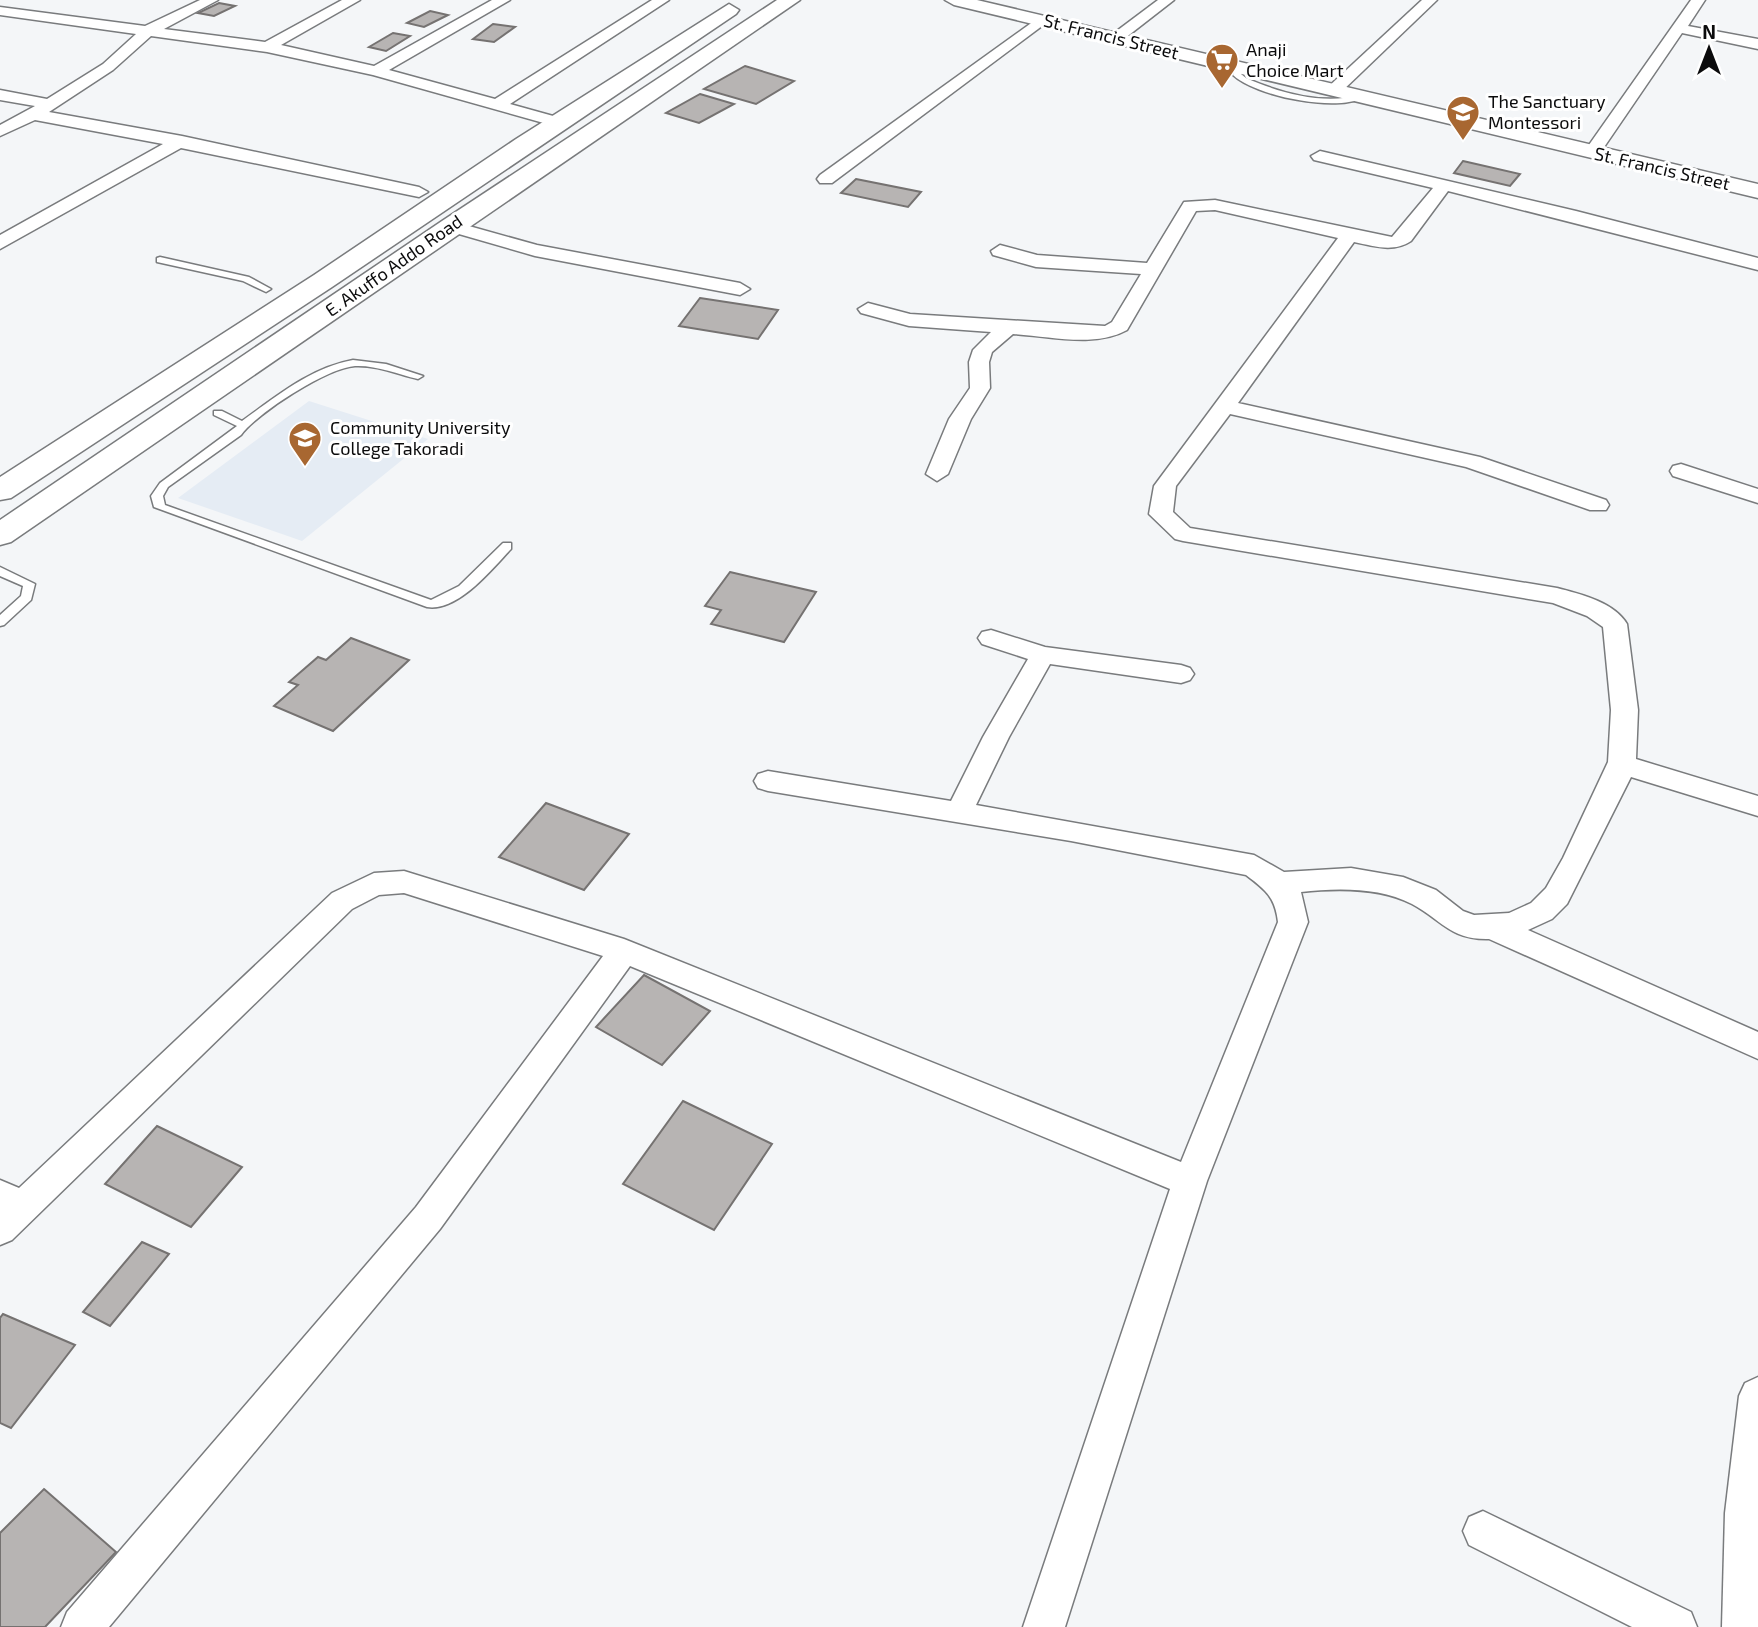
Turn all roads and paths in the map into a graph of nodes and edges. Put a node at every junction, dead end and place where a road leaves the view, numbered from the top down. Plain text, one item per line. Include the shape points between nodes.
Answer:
1 (211, 0) edge
2 (352, 0) edge
3 (503, 0) edge
4 (662, 0) edge
5 (746, 0) edge
6 (790, 0) edge
7 (954, 0) edge
8 (1167, 0) edge
9 (1430, 0) edge
10 (1698, 0) edge
11 (0, 11) edge
12 (1041, 20) junction
13 (1677, 28) junction
14 (149, 30) junction
15 (1115, 39) junction
16 (1758, 44) edge
17 (267, 47) junction
18 (1239, 69) junction
19 (376, 71) junction
20 (1333, 91) junction
21 (0, 95) edge
22 (1360, 97) junction
23 (48, 104) junction
24 (497, 104) junction
25 (33, 115) junction
26 (558, 122) junction
27 (0, 131) edge
28 (182, 141) junction
29 (524, 144) junction
30 (1592, 152) junction
31 (1320, 156) dead end
32 (826, 179) dead end
33 (1444, 185) junction
34 (1758, 191) edge
35 (419, 192) junction
36 (452, 226) junction
37 (1349, 235) junction
38 (0, 243) edge
39 (1000, 251) dead end
40 (160, 260) dead end
41 (1758, 264) edge
42 (1155, 269) junction
43 (379, 276) junction
44 (266, 289) junction
45 (740, 289) dead end
46 (868, 309) dead end
47 (1009, 328) junction
48 (418, 376) dead end
49 (116, 386) dead end
50 (1223, 406) junction
51 (230, 419) junction
52 (1681, 471) dead end
53 (937, 474) dead end
54 (0, 491) edge
55 (1758, 496) edge
56 (1598, 505) dead end
57 (0, 535) edge
58 (507, 546) dead end
59 (0, 563) edge
60 (0, 571) edge
61 (0, 622) edge
62 (991, 638) dead end
63 (1043, 655) junction
64 (1181, 674) dead end
65 (1622, 764) junction
66 (768, 780) dead end
67 (1758, 806) edge
68 (958, 814) junction
69 (1279, 884) junction
70 (1494, 928) junction
71 (624, 951) junction
72 (1758, 1046) edge
73 (1190, 1181) junction
74 (7, 1211) edge
75 (1758, 1396) edge
76 (1483, 1531) dead end
77 (82, 1627) edge
78 (1044, 1627) edge
79 (1676, 1627) edge
80 (1743, 1627) edge

1 - 14 street
2 - 17 street
3 - 19 street
4 - 24 street
5 - 26 main road, E. Akuffo Addo Road
6 - 36 main road, E. Akuffo Addo Road
7 - 12 street, St. Francis Street
8 - 15 street
9 - 20 street
10 - 13 street
11 - 14 street
12 - 15 street, St. Francis Street
12 - 32 street
13 - 16 street
13 - 30 street
14 - 17 street
14 - 23 street via 108,67
15 - 18 street, St. Francis Street
17 - 19 street
18 - 20 street, St. Francis Street
18 - 22 lane via 1241,80 1270,89 1332,102
19 - 24 street
20 - 22 street, St. Francis Street
21 - 23 street
22 - 30 street, St. Francis Street
23 - 25 street
24 - 26 street
25 - 27 street
25 - 28 street
26 - 29 main road, E. Akuffo Addo Road
28 - 35 street
28 - 38 street
29 - 35 main road
29 - 54 main road, E. Akuffo Addo Road
30 - 34 street, St. Francis Street
31 - 33 street
33 - 37 street via 1398,242
33 - 41 street
35 - 44 main road
36 - 43 main road, E. Akuffo Addo Road
36 - 45 street via 535,250
37 - 42 street via 1214,205 1190,206
37 - 50 street
39 - 42 street via 1036,261
40 - 44 lane via 246,279
42 - 47 street via 1120,326 1109,332
43 - 51 main road via 334,334
43 - 57 main road, E. Akuffo Addo Road
44 - 49 main road
46 - 47 street via 909,320
47 - 53 street via 983,350 979,388
48 - 51 lane via 377,364 351,363 327,370
50 - 56 street via 1472,462
50 - 65 street via 1165,486 1161,514 1183,534 1557,596 1596,610 1615,624 1625,706
51 - 58 lane via 237,433 164,485 158,496 160,508 431,604 452,599 468,587
51 - 59 main road
52 - 55 street
60 - 61 lane via 29,584 27,597
62 - 63 street
63 - 64 street
63 - 68 street
65 - 67 street
65 - 70 street via 1551,904
66 - 68 street
68 - 69 street via 1254,866
69 - 70 street via 1323,877 1370,879 1422,896 1463,925
69 - 73 street via 1290,899 1293,922
70 - 72 street
71 - 73 street
71 - 74 street via 404,882 374,884 342,901
71 - 77 street via 428,1219
73 - 78 street
75 - 80 street via 1745,1513
76 - 79 street

